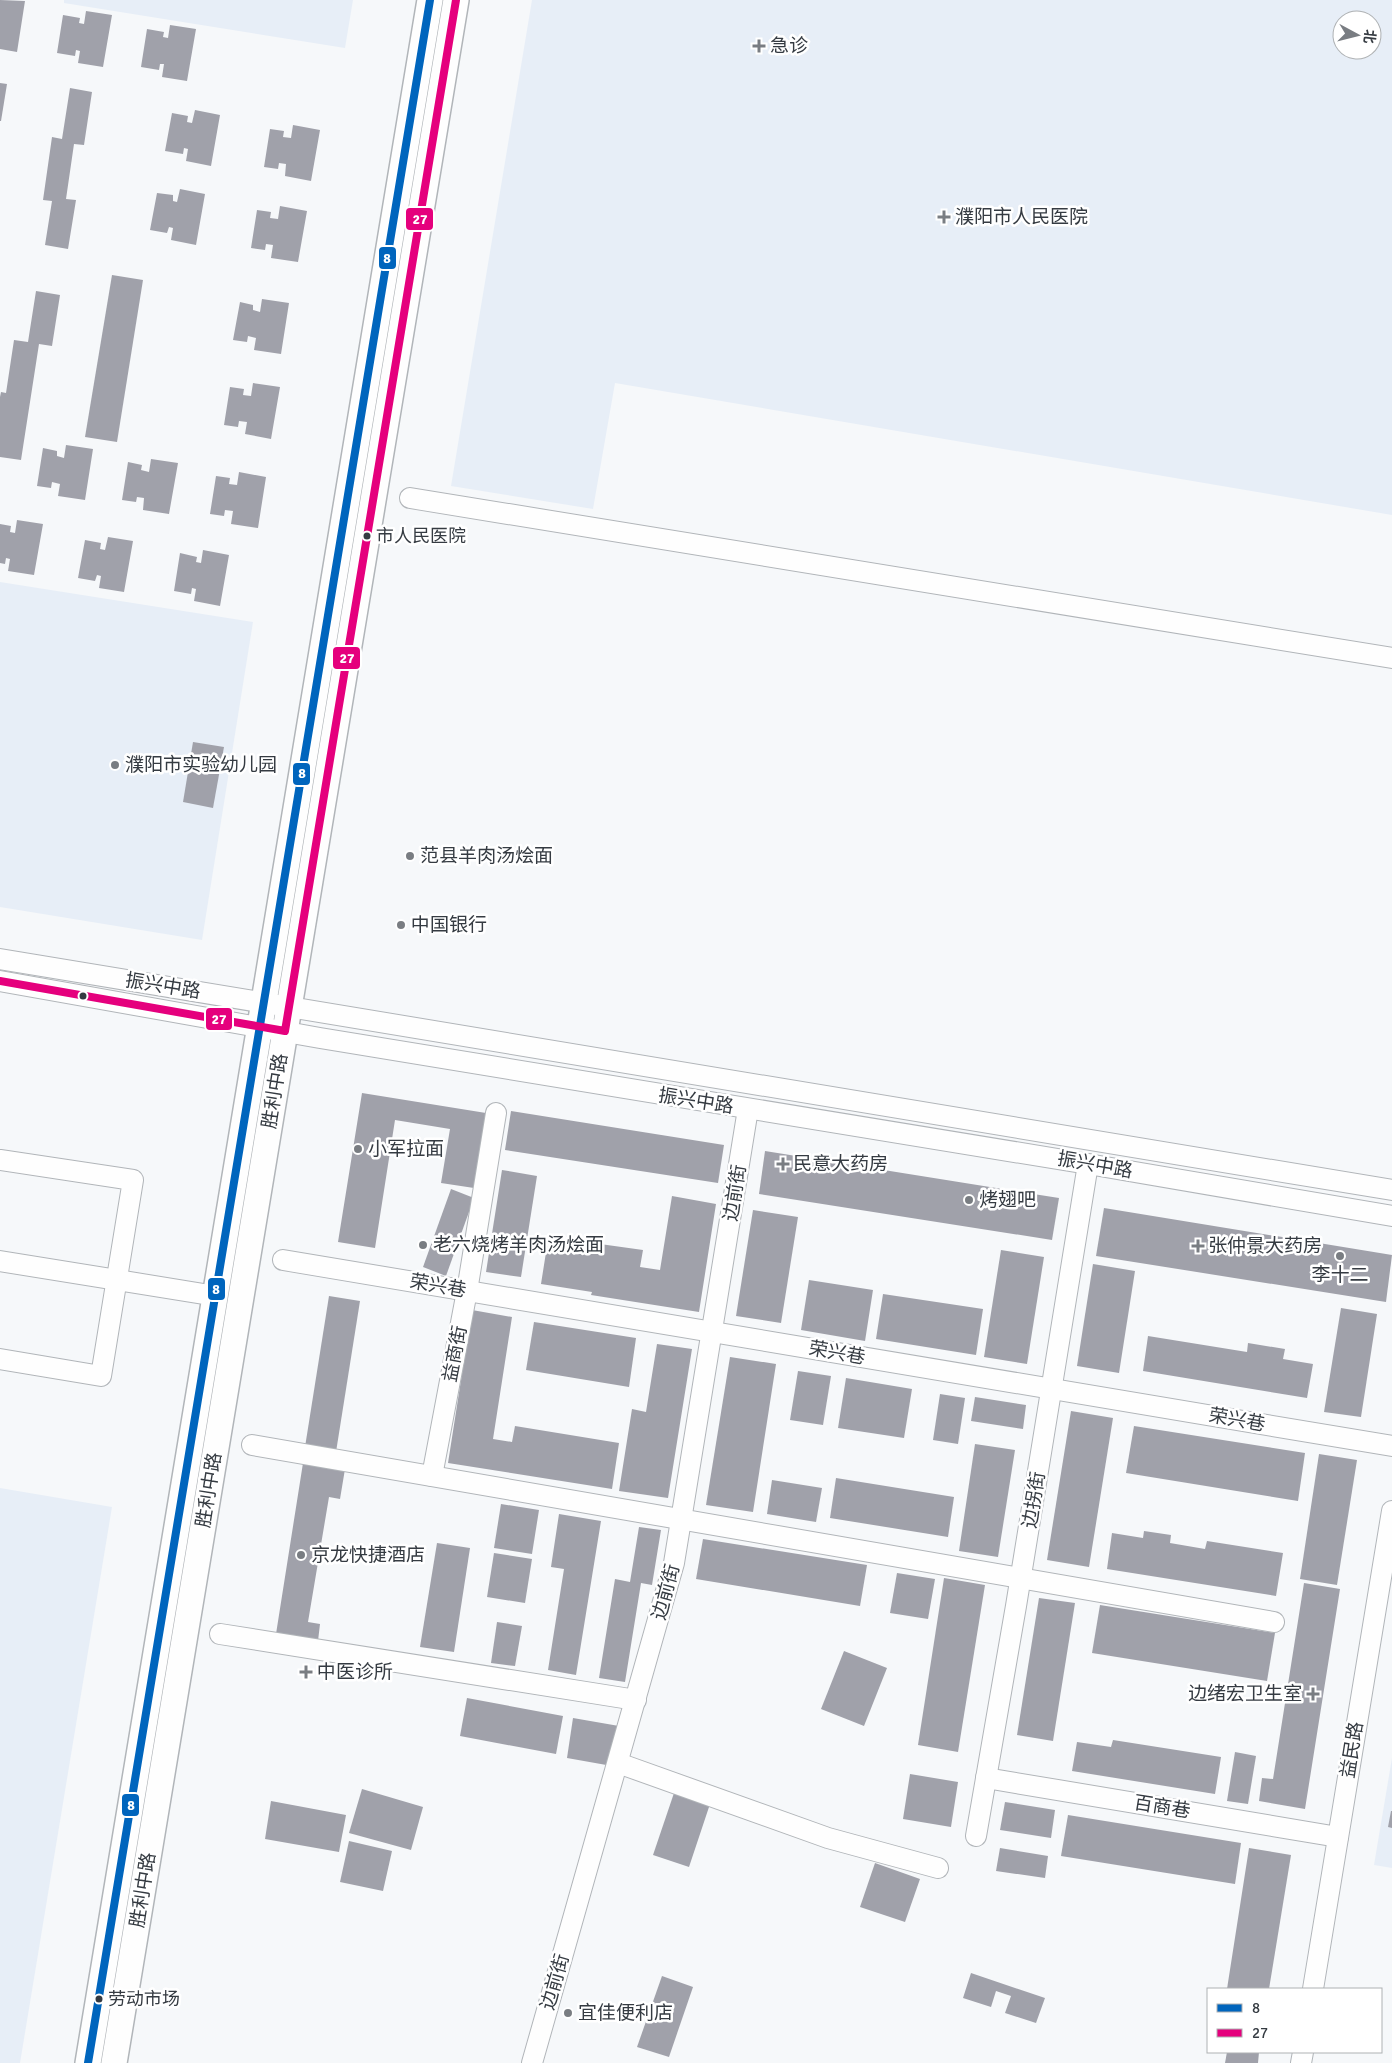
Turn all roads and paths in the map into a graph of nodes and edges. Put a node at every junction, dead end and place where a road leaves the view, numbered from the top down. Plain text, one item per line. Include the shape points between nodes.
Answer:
1 (430, 0) edge
2 (456, 0) edge
3 (410, 498) dead end
4 (1392, 658) edge
5 (0, 959) edge
6 (0, 981) edge
7 (264, 1002) junction
8 (290, 1007) junction
9 (260, 1027) junction
10 (285, 1031) junction
11 (748, 1109) junction
12 (496, 1113) dead end
13 (0, 1160) edge
14 (1088, 1164) junction
15 (1392, 1190) edge
16 (1392, 1216) edge
17 (283, 1260) dead end
18 (0, 1261) edge
19 (115, 1281) junction
20 (467, 1291) junction
21 (216, 1296) junction
22 (712, 1332) junction
23 (0, 1359) edge
24 (1052, 1389) junction
25 (252, 1445) dead end
26 (1392, 1446) edge
27 (432, 1476) junction
28 (1392, 1511) edge
29 (681, 1519) junction
30 (1021, 1578) junction
31 (1274, 1622) dead end
32 (220, 1634) dead end
33 (636, 1700) junction
34 (618, 1764) junction
35 (986, 1778) junction
36 (976, 1836) dead end
37 (1338, 1837) junction
38 (938, 1868) dead end
39 (1313, 1988) edge
40 (88, 2063) edge
41 (114, 2063) edge
42 (532, 2063) edge

1 - 7 main road, 胜利中路
2 - 8 main road, 胜利中路
3 - 4 street
5 - 7 street, 振兴中路
6 - 9 street, 振兴中路
7 - 8 street, 振兴中路
7 - 9 main road, 胜利中路
8 - 10 main road, 胜利中路
8 - 15 street, 振兴中路
9 - 10 street, 振兴中路
9 - 21 main road, 胜利中路
10 - 11 street, 振兴中路
10 - 41 main road, 胜利中路
11 - 14 street, 振兴中路
11 - 22 street, 边前街
12 - 20 street, 益商街
13 - 19 street via 132,1180
14 - 16 street, 振兴中路
14 - 24 street, 边拐街
17 - 20 street, 荣兴巷
18 - 19 street
19 - 21 street
19 - 23 street via 101,1376
20 - 22 street, 荣兴巷
20 - 27 street, 益商街
21 - 40 main road, 胜利中路
22 - 24 street, 荣兴巷
22 - 29 street, 边前街
24 - 26 street, 荣兴巷
24 - 30 street, 边拐街
25 - 27 street
27 - 29 street
28 - 37 street, 益民路
29 - 30 street
29 - 33 street, 边前街 via 674,1563
30 - 31 street
30 - 35 street, 边拐街
32 - 33 street
33 - 34 street, 边前街
34 - 38 street via 828,1838
34 - 42 street, 边前街
35 - 36 street, 边拐街
35 - 37 street, 百商巷
37 - 39 street, 益民路

